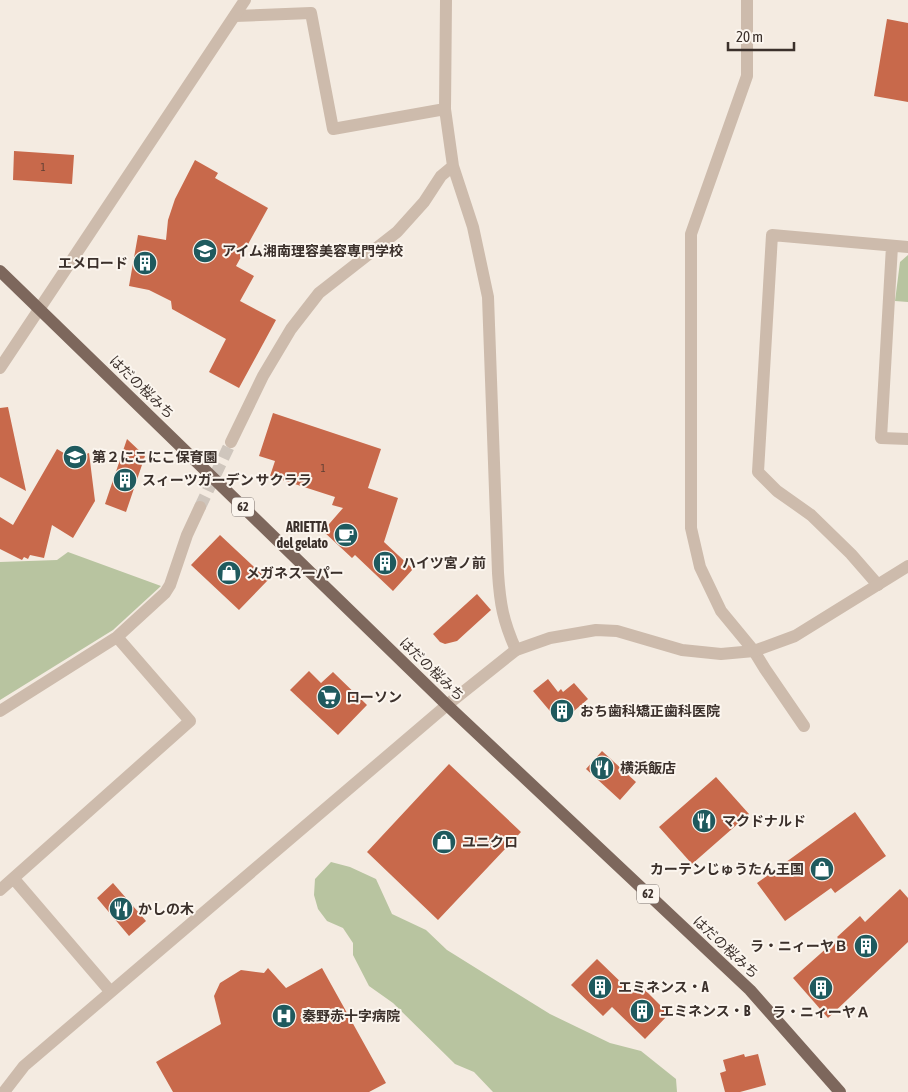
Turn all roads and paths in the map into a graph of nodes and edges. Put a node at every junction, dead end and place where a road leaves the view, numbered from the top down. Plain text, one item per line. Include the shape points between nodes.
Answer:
1 (245, 0) edge
2 (446, 0) edge
3 (747, 0) edge
4 (235, 16) junction
5 (445, 109) junction
6 (453, 166) junction
7 (892, 246) junction
8 (908, 247) edge
9 (0, 271) edge
10 (40, 309) junction
11 (0, 368) edge
12 (908, 439) edge
13 (231, 442) tunnel mouth
14 (200, 507) tunnel mouth
15 (908, 566) edge
16 (878, 585) junction
17 (116, 638) junction
18 (516, 650) junction
19 (754, 651) junction
20 (447, 704) junction
21 (0, 711) edge
22 (804, 726) dead end
23 (14, 879) junction
24 (0, 890) edge
25 (110, 992) junction
26 (4, 1092) edge
27 (840, 1092) edge

1 - 4 street
2 - 5 street
3 - 19 street via 747,76 691,234 691,528 700,567 721,611
4 - 5 street via 311,13 333,129
4 - 10 street
5 - 6 street
6 - 13 street via 441,176 424,202 397,232 320,293 290,329
6 - 18 street via 474,227 488,297 500,605
7 - 8 street
7 - 12 street via 881,438
7 - 16 street via 772,235 758,472 777,492 811,515 852,554
9 - 10 main road, はだの桜みち / 62
10 - 11 street
10 - 20 main road, はだの桜みち / 62
14 - 17 street via 165,593
15 - 16 street
16 - 19 street via 794,636
17 - 21 street
17 - 23 street via 190,721
18 - 19 street via 550,638 596,630 617,631 682,650 721,654
18 - 20 street
19 - 22 street
20 - 25 street
20 - 27 main road, はだの桜みち / 62 via 750,990
23 - 24 street
23 - 25 street
25 - 26 street via 24,1066

